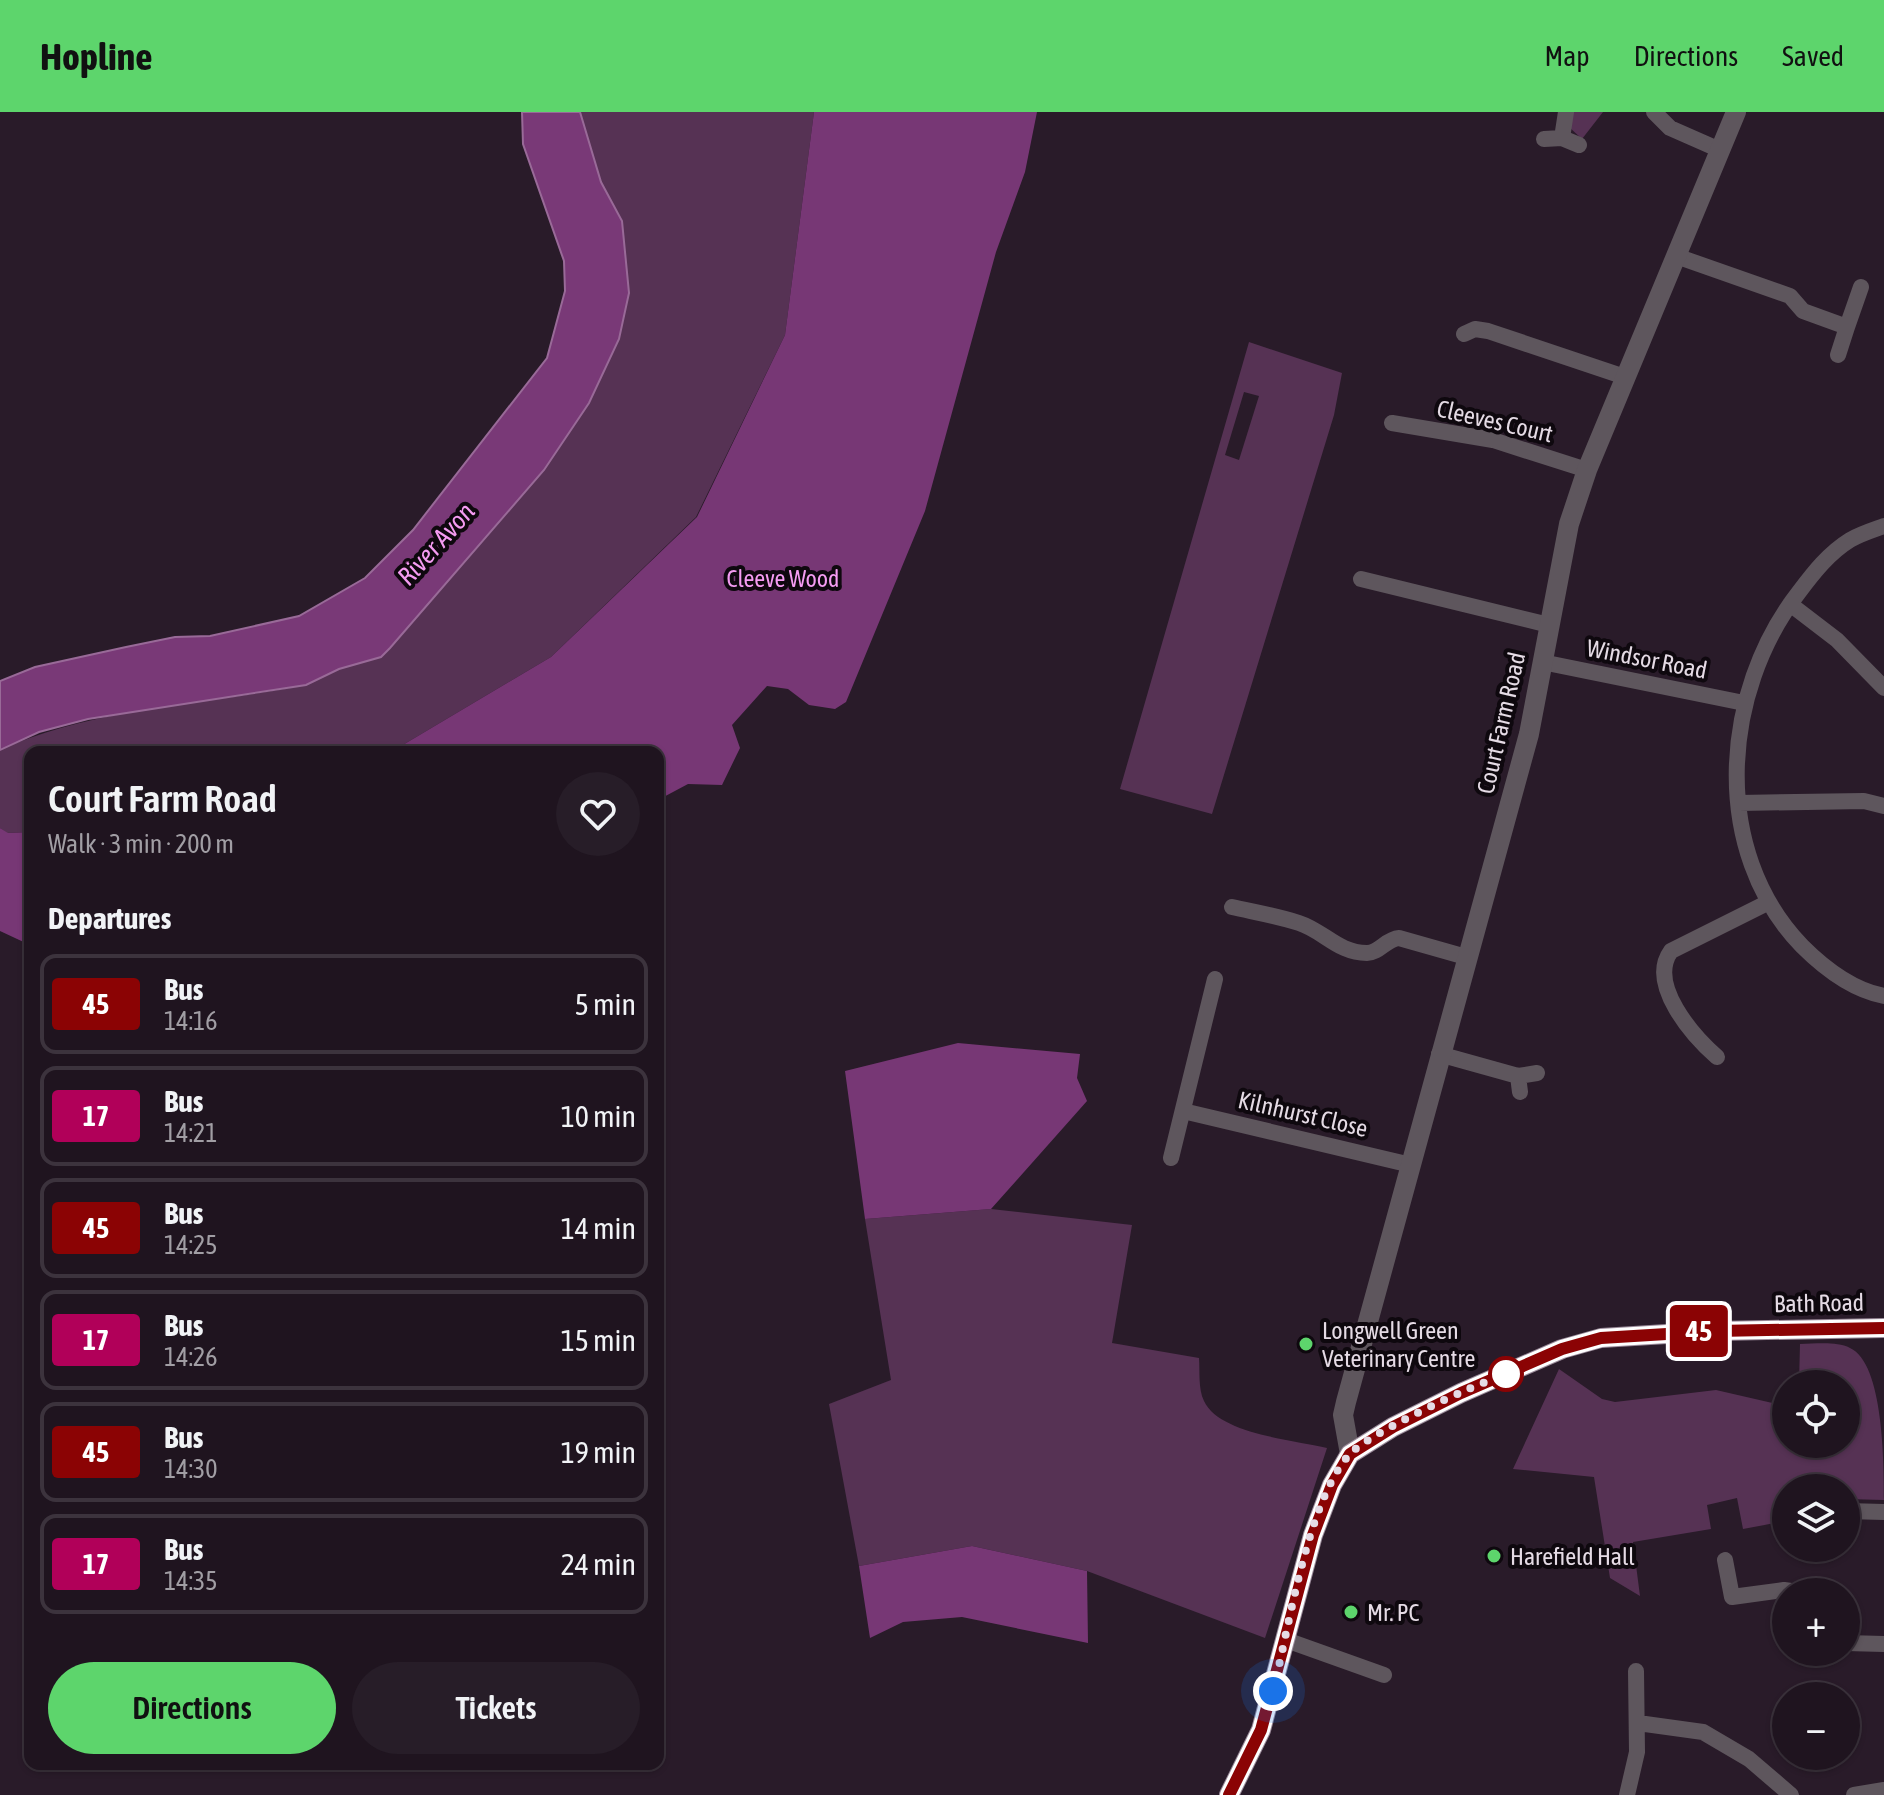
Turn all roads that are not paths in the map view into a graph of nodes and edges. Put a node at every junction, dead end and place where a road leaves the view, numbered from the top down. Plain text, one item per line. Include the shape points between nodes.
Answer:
1 (1566, 112) edge
2 (1654, 112) edge
3 (1736, 112) edge
4 (1562, 138) junction
5 (1544, 139) dead end
6 (1579, 145) dead end
7 (1720, 150) junction
8 (1676, 256) junction
9 (1861, 287) dead end
10 (1847, 327) junction
11 (1464, 334) dead end
12 (1838, 355) dead end
13 (1625, 377) junction
14 (1392, 423) dead end
15 (1587, 470) junction
16 (1884, 526) edge
17 (1361, 579) dead end
18 (1790, 604) junction
19 (1549, 625) junction
20 (1542, 662) junction
21 (1884, 688) edge
22 (1744, 703) junction
23 (1739, 803) junction
24 (1884, 806) edge
25 (1767, 903) junction
26 (1232, 907) dead end
27 (1466, 957) junction
28 (1215, 979) dead end
29 (1884, 996) edge
30 (1439, 1054) junction
31 (1717, 1057) dead end
32 (1537, 1073) dead end
33 (1183, 1111) junction
34 (1171, 1158) dead end
35 (1411, 1165) junction
36 (1884, 1328) edge
37 (1350, 1454) junction
38 (1860, 1511) edge
39 (1884, 1512) edge
40 (1725, 1560) dead end
41 (1772, 1592) edge
42 (1286, 1640) junction
43 (1860, 1643) edge
44 (1884, 1644) edge
45 (1636, 1671) dead end
46 (1384, 1675) dead end
47 (1638, 1723) junction
48 (1884, 1790) edge
49 (1229, 1795) edge
50 (1627, 1795) edge
51 (1791, 1795) edge
52 (1854, 1795) edge

1 - 4 street
2 - 7 street via 1670,128
3 - 7 street, Court Farm Road
4 - 5 street
4 - 6 street
7 - 8 street, Court Farm Road
8 - 10 street via 1790,296 1803,311
8 - 13 street, Court Farm Road
9 - 10 street
10 - 12 street
11 - 13 street via 1488,331
13 - 15 street, Court Farm Road
14 - 15 street, Cleeves Court via 1493,440
15 - 19 street, Court Farm Road via 1569,524
16 - 18 street via 1850,540 1822,562
17 - 19 street
18 - 21 street via 1837,640
18 - 22 street via 1757,664
19 - 20 street, Court Farm Road
20 - 22 street, Windsor Road
20 - 27 street, Court Farm Road via 1529,734
22 - 23 street via 1736,753
23 - 24 street via 1864,801
23 - 25 street via 1745,849
25 - 29 street via 1809,953 1839,977
25 - 31 street via 1671,951 1664,960 1672,998 1696,1049
26 - 27 street via 1299,923 1328,943 1365,954 1399,938
27 - 30 street, Court Farm Road
28 - 33 street
30 - 32 street via 1519,1084
30 - 35 street, Court Farm Road
33 - 34 street
33 - 35 street, Kilnhurst Close
35 - 37 street, Court Farm Road via 1343,1415
36 - 37 main road, Bath Road via 1601,1338 1562,1349 1461,1393
37 - 42 main road via 1320,1514
38 - 39 street
40 - 41 street via 1732,1597
42 - 46 street
42 - 49 main road via 1261,1730
43 - 44 street
45 - 47 street
47 - 50 street
47 - 51 street via 1703,1732 1749,1759
48 - 52 street

